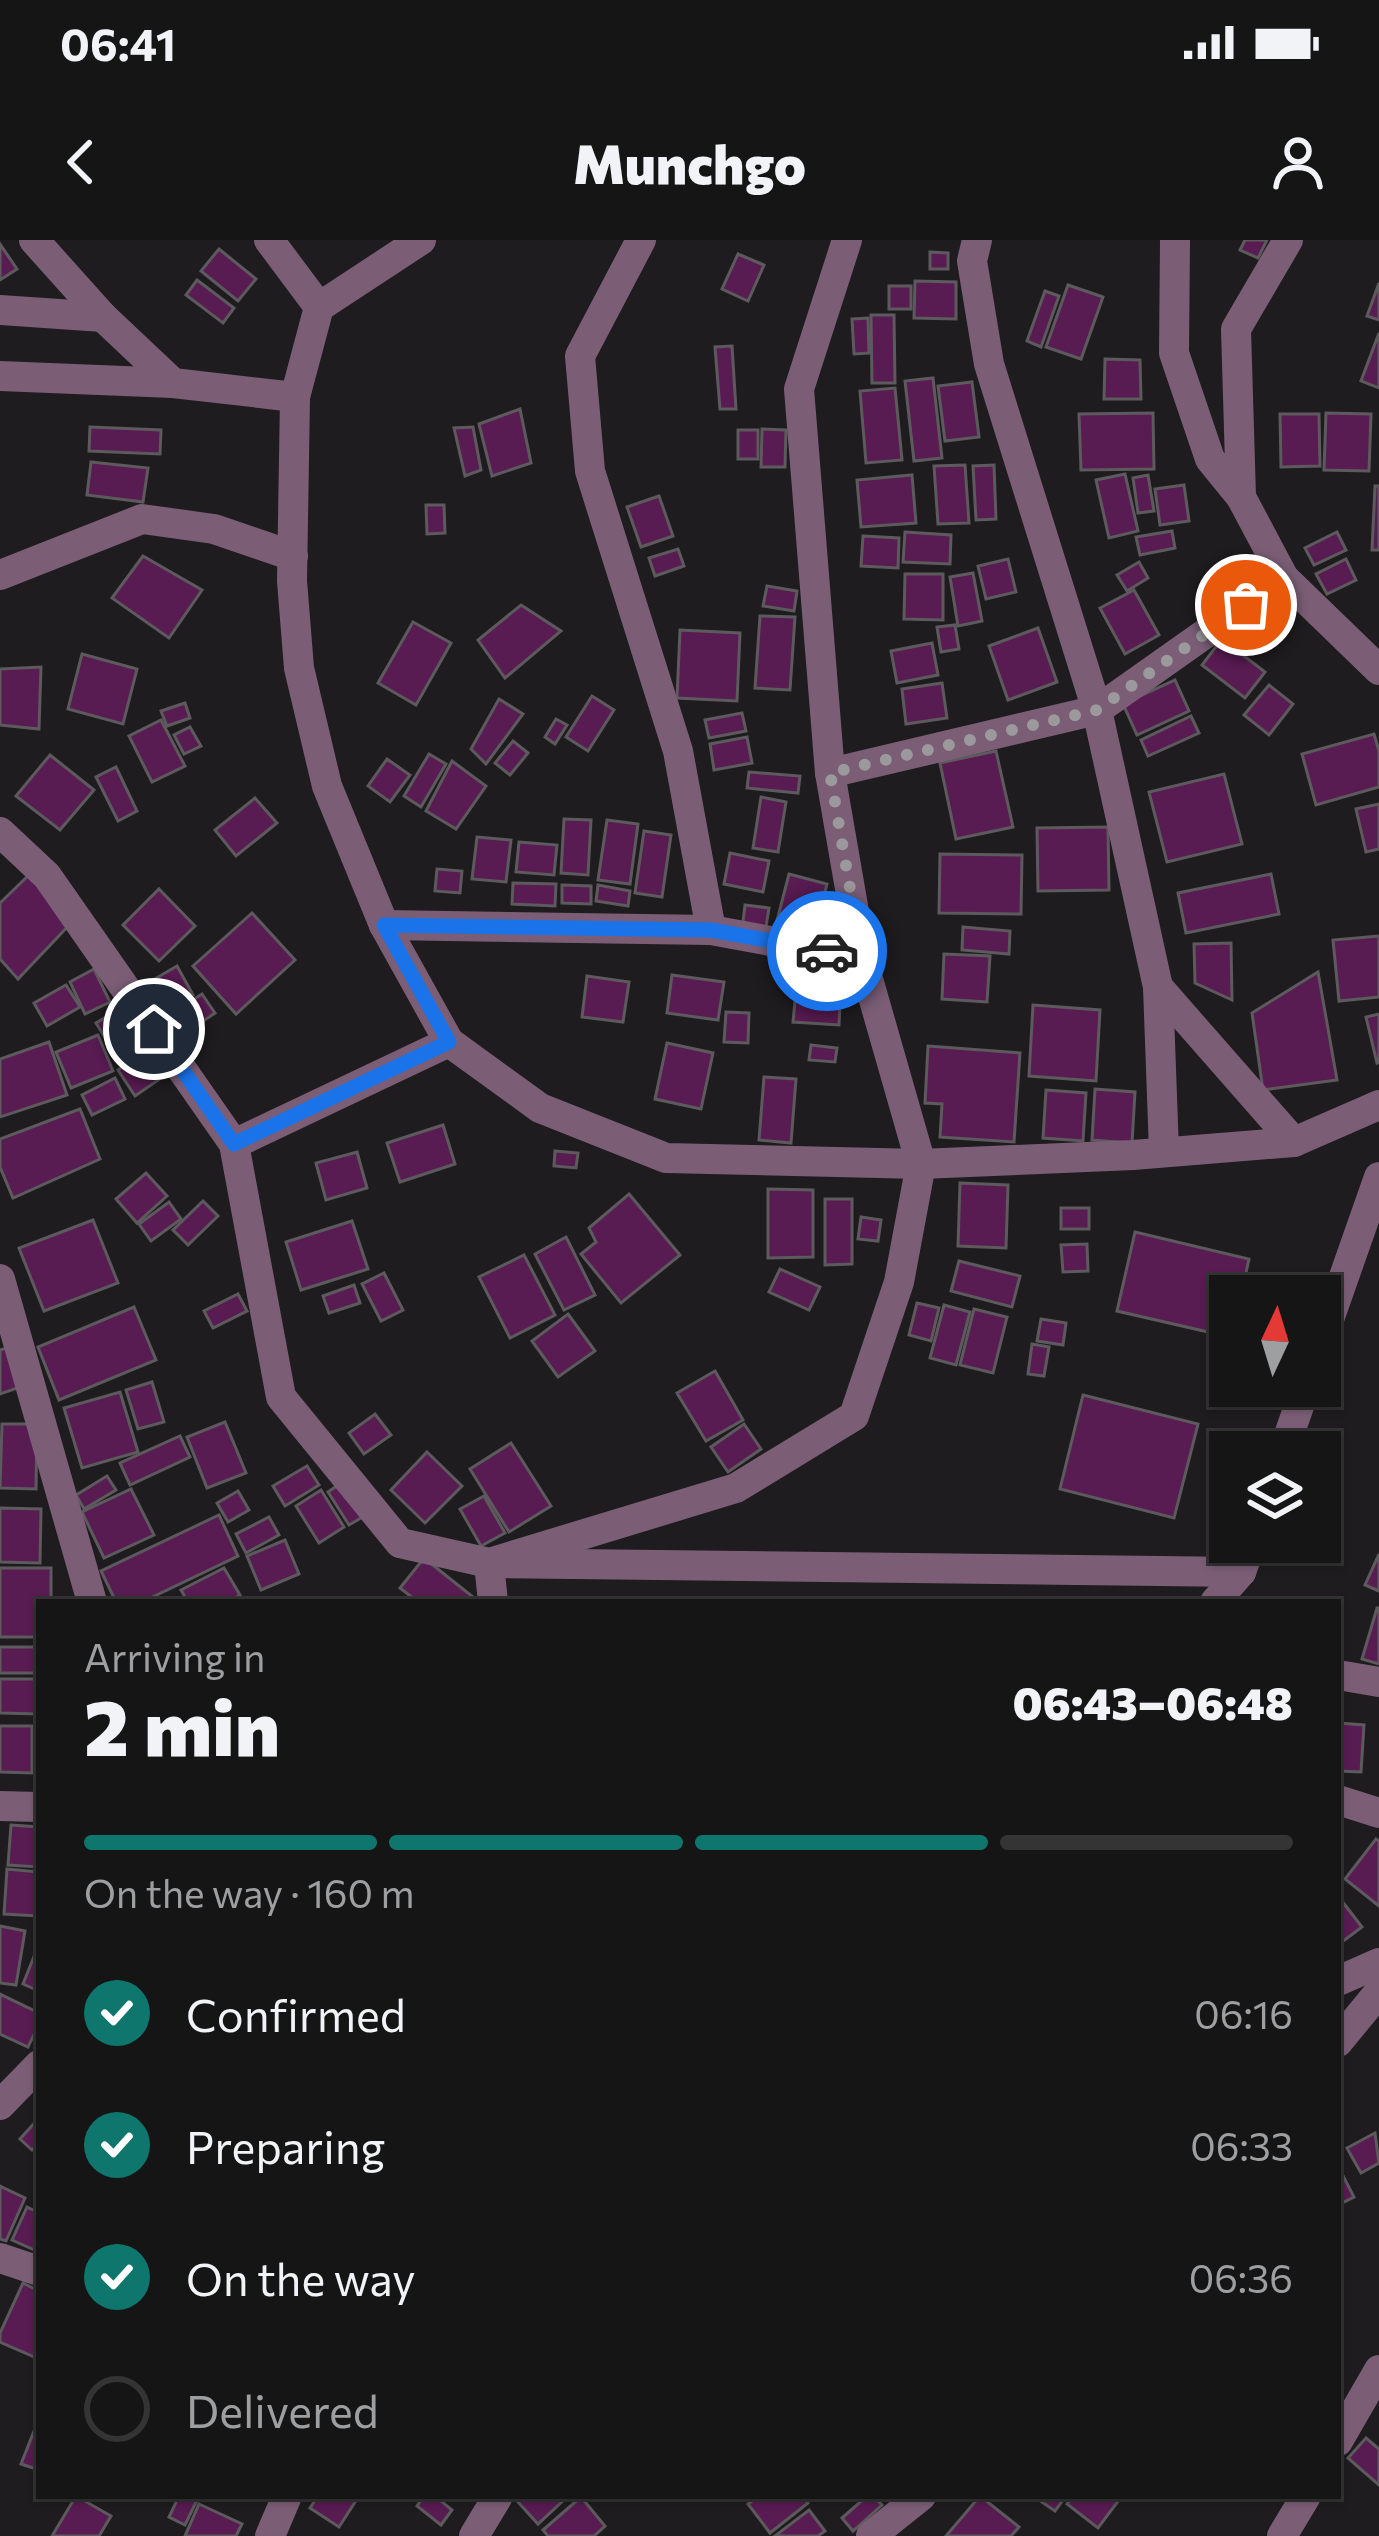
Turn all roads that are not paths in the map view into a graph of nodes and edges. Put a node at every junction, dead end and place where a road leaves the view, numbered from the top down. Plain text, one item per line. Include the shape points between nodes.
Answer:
1 (34, 240) edge
2 (269, 240) edge
3 (422, 240) edge
4 (641, 240) edge
5 (847, 240) edge
6 (976, 240) edge
7 (1175, 240) edge
8 (1288, 240) edge
9 (319, 307) junction
10 (0, 310) edge
11 (103, 317) junction
12 (0, 376) edge
13 (172, 383) junction
14 (296, 397) junction
15 (1241, 497) junction
16 (293, 556) junction
17 (0, 575) edge
18 (1284, 578) junction
19 (1379, 670) edge
20 (1097, 710) junction
21 (830, 773) junction
22 (0, 832) edge
23 (384, 925) junction
24 (711, 930) junction
25 (862, 958) junction
26 (1158, 987) junction
27 (449, 1042) junction
28 (1379, 1105) edge
29 (1294, 1142) junction
30 (234, 1144) junction
31 (1164, 1151) junction
32 (921, 1163) junction
33 (1379, 1177) edge
34 (0, 1279) edge
35 (1341, 1285) edge
36 (489, 1563) junction
37 (1244, 1563) edge
38 (1241, 1572) junction
39 (91, 1599) edge
40 (493, 1599) edge
41 (1218, 1599) edge
42 (1341, 1676) edge
43 (1379, 1682) edge
44 (1341, 1801) edge
45 (0, 1806) edge
46 (36, 1807) edge
47 (1379, 1813) edge
48 (1379, 1963) edge
49 (1341, 1980) edge
50 (1379, 1992) edge
51 (1341, 2038) edge
52 (36, 2068) edge
53 (0, 2105) edge
54 (0, 2258) edge
55 (36, 2270) edge
56 (1379, 2370) edge
57 (1341, 2435) edge
58 (286, 2499) edge
59 (496, 2499) edge
60 (918, 2499) edge
61 (1304, 2499) edge
62 (270, 2536) edge
63 (474, 2536) edge
64 (871, 2536) edge
65 (1282, 2536) edge

1 - 11 street
2 - 9 street
3 - 9 street
4 - 24 street via 580,356 590,471 678,751
5 - 21 street via 799,388
6 - 20 street via 972,261 989,364
7 - 15 street via 1174,353 1210,459
8 - 15 street via 1236,329
9 - 14 street
10 - 11 street
11 - 13 street
12 - 13 street
13 - 14 street
14 - 16 street
15 - 18 street
16 - 17 street via 214,529 142,519
16 - 23 street via 299,668 327,785
18 - 19 street
18 - 20 street
20 - 21 street
20 - 26 street
21 - 25 street
22 - 30 street via 47,876
23 - 24 street
23 - 27 street
24 - 25 street
25 - 32 street
26 - 29 street
26 - 31 street
27 - 30 street
27 - 32 street via 540,1108 666,1158
28 - 29 street
29 - 31 street
30 - 36 street via 281,1397 400,1543
31 - 32 street
32 - 36 street via 898,1282 854,1416 736,1488
33 - 35 street
34 - 39 street
36 - 38 street
36 - 40 street
37 - 38 street
38 - 41 street
42 - 43 street
44 - 47 street
45 - 46 street
48 - 49 street
50 - 51 street
52 - 53 street
54 - 55 street
56 - 57 street
58 - 62 street
59 - 63 street
60 - 64 street
61 - 65 street

